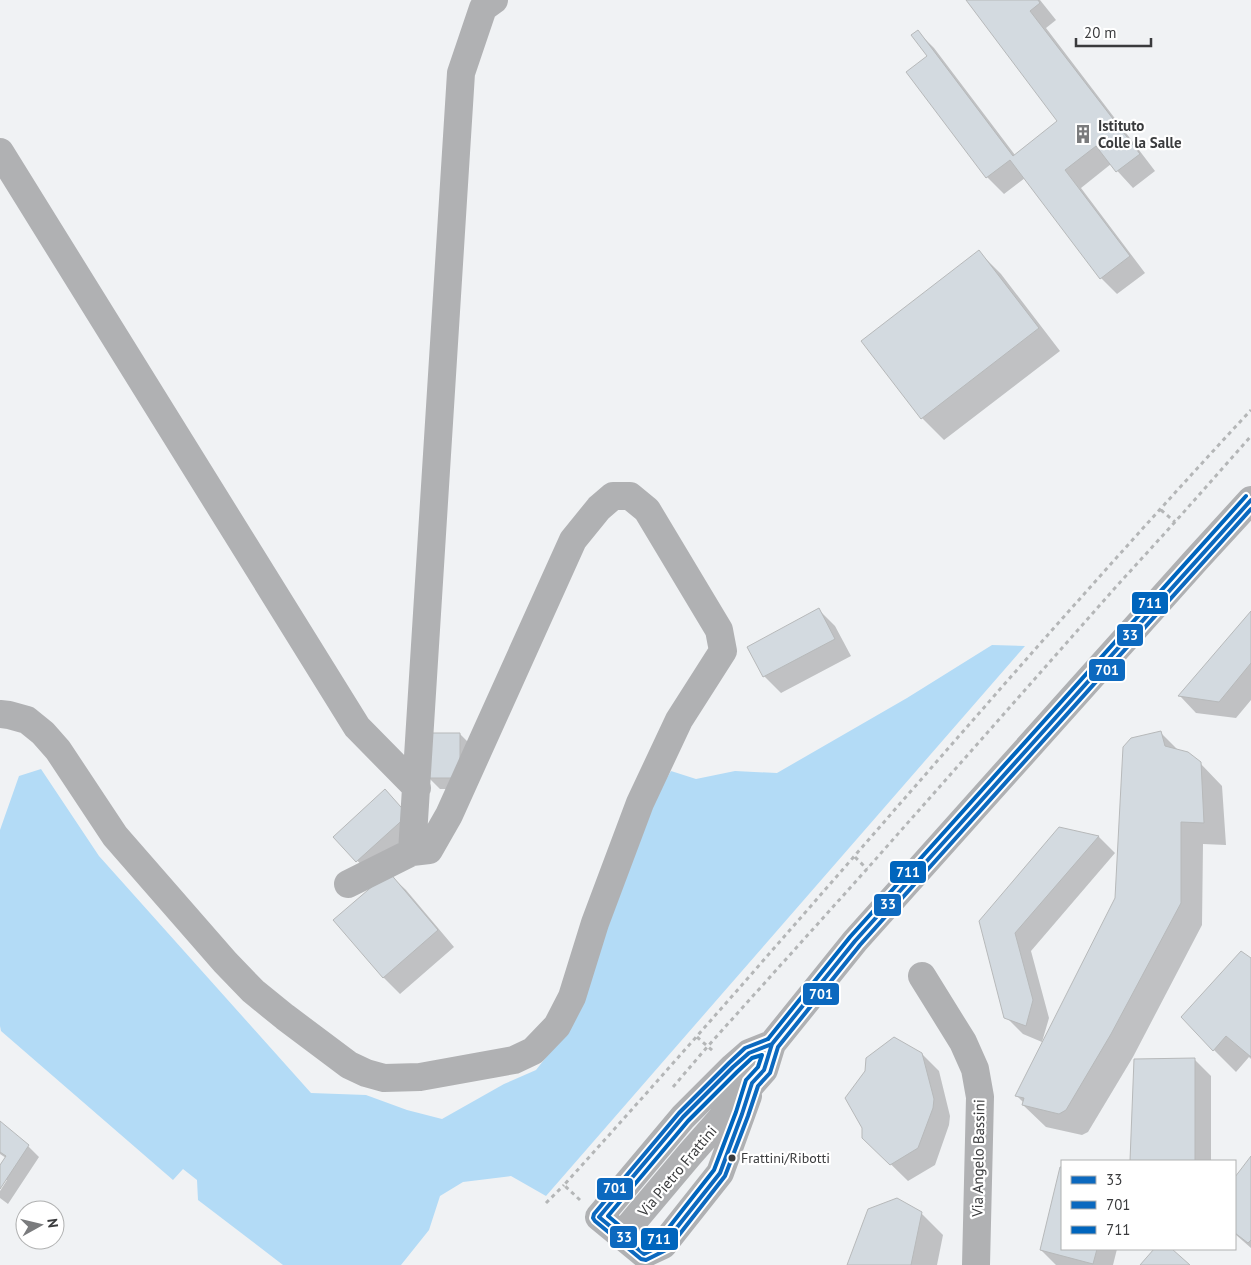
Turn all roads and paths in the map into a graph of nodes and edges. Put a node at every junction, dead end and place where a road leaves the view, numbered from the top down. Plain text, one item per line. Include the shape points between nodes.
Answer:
1 (494, 0) edge
2 (0, 152) edge
3 (1251, 410) edge
4 (1251, 436) edge
5 (1251, 500) edge
6 (1161, 510) junction
7 (1176, 522) junction
8 (0, 714) edge
9 (416, 788) junction
10 (412, 852) junction
11 (855, 856) junction
12 (867, 869) junction
13 (348, 884) dead end
14 (922, 976) dead end
15 (697, 1037) junction
16 (772, 1044) junction
17 (708, 1046) junction
18 (718, 1055) dead end
19 (752, 1083) junction
20 (670, 1090) dead end
21 (564, 1185) junction
22 (546, 1202) dead end
23 (599, 1217) junction
24 (622, 1236) junction
25 (976, 1265) edge

1 - 9 street via 483,8 461,74
2 - 9 street via 357,727
3 - 6 path
4 - 7 path
5 - 16 street, Via Pietro Frattini via 854,941
6 - 7 path
6 - 11 path
7 - 12 path
8 - 10 street via 27,720 43,733 58,750 115,836 224,962 253,991 349,1065 384,1078 402,1078 514,1060 533,1051 557,1026 572,997 595,923 640,803 679,720 723,651 719,630 685,572 647,510 630,496 613,496 573,540 449,815 430,850
9 - 10 street
10 - 13 street
11 - 12 path
11 - 15 path
12 - 17 path
14 - 25 street, Via Angelo Bassini via 964,1042 975,1069 980,1097
15 - 17 path
15 - 21 path
16 - 19 street, Via Pietro Frattini via 764,1070
16 - 23 street, Via Pietro Frattini via 748,1053 682,1117
17 - 18 path
17 - 20 path
19 - 24 street, Via Pietro Frattini
19 - 24 street, Via Pietro Frattini via 720,1173 663,1245 644,1254
21 - 22 path
21 - 23 path
23 - 24 street, Via Pietro Frattini

